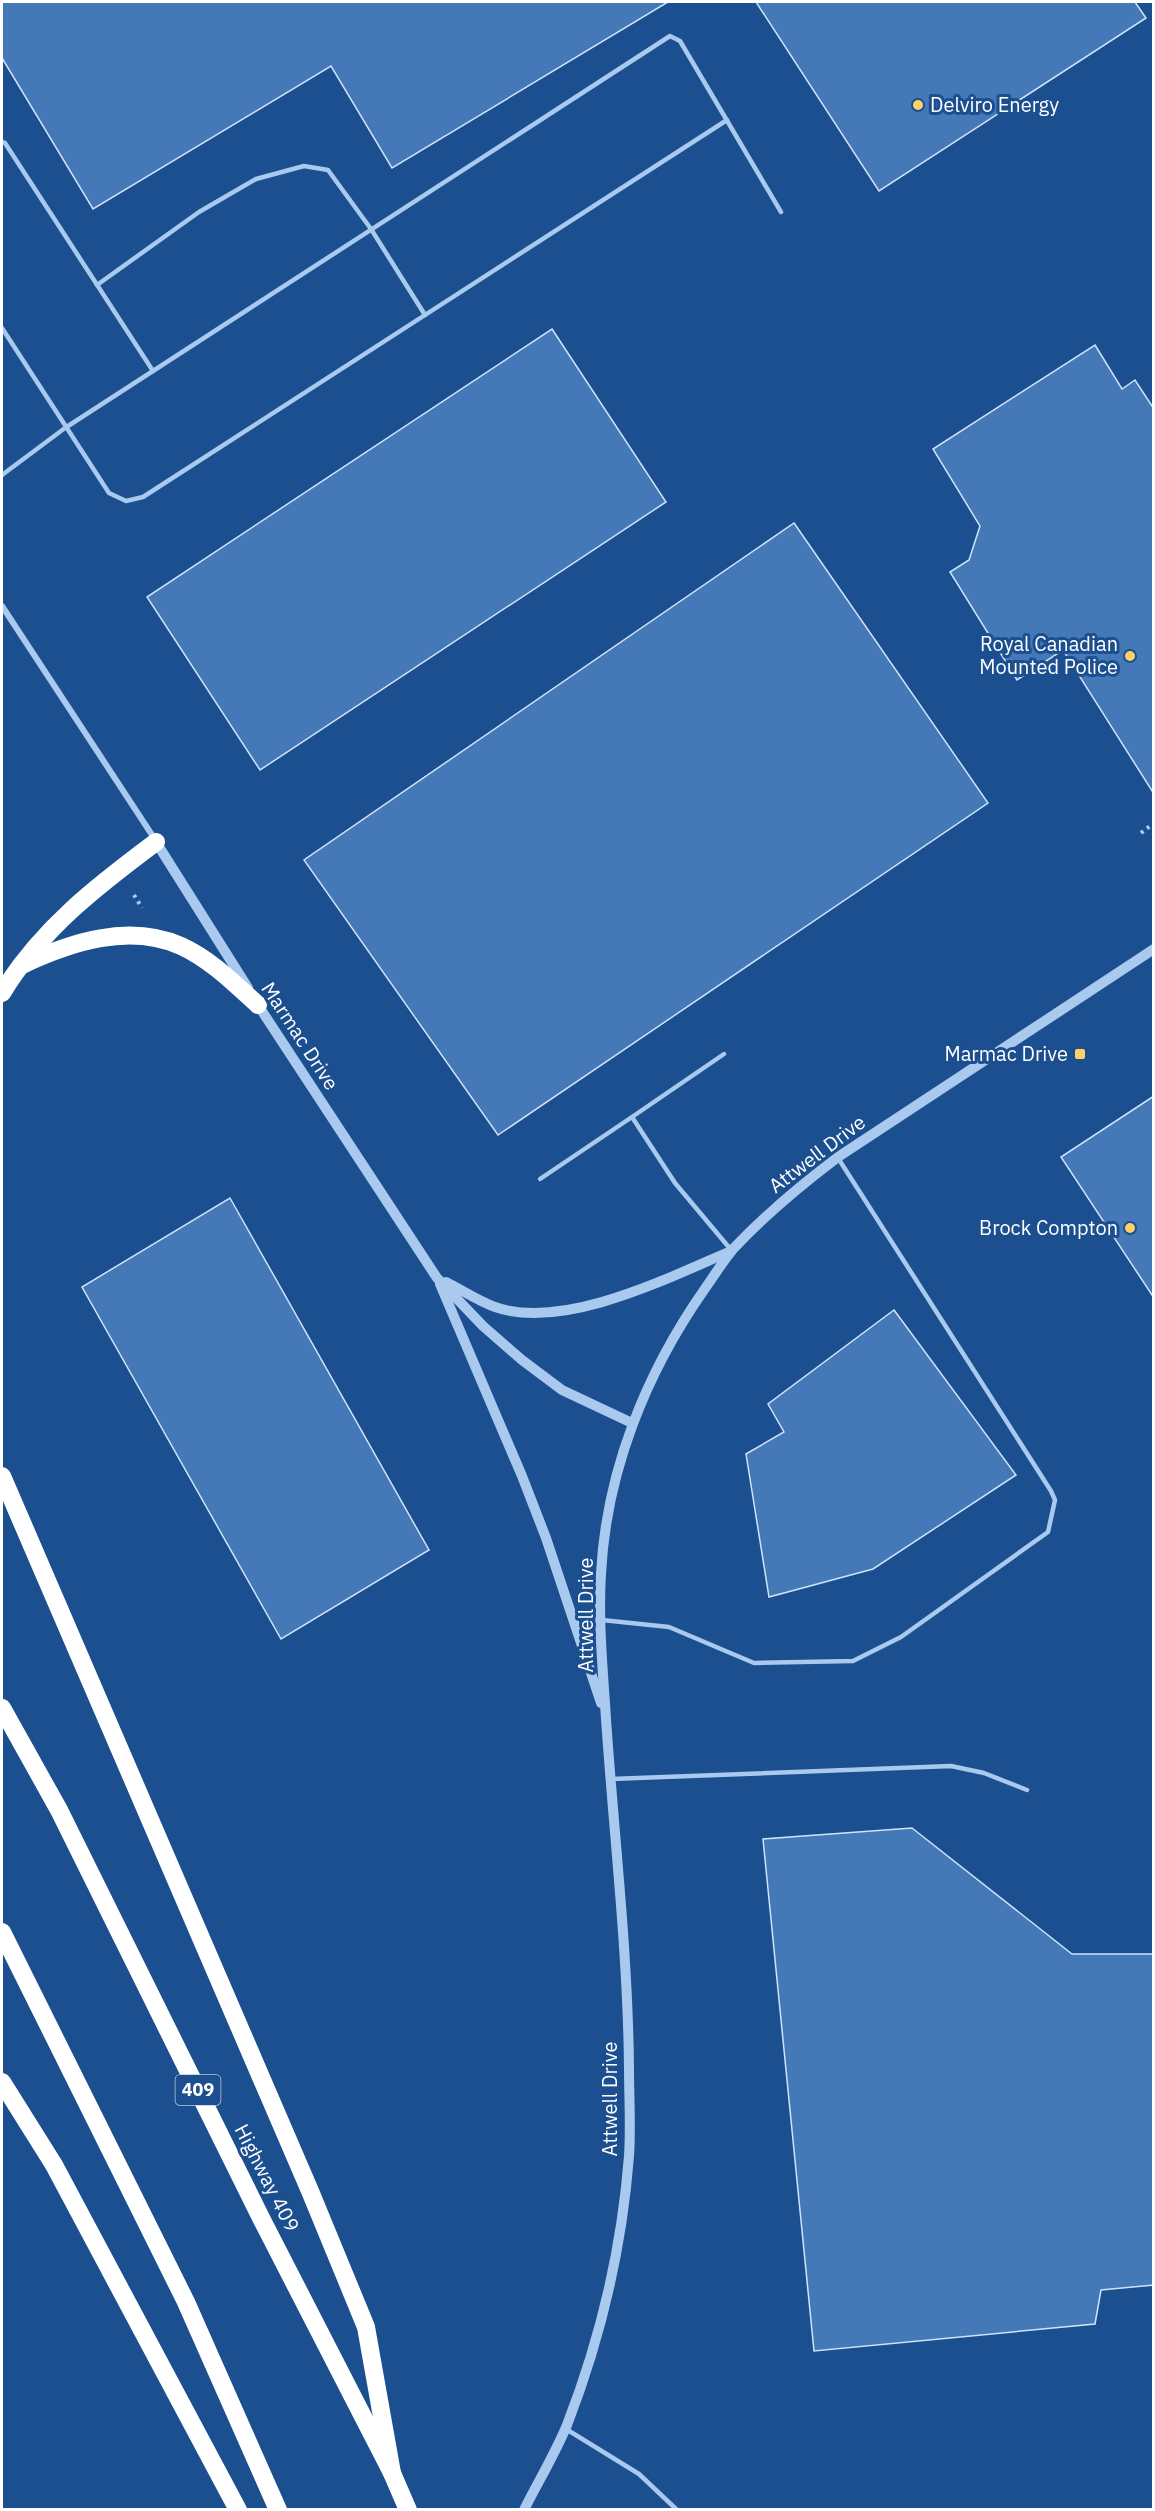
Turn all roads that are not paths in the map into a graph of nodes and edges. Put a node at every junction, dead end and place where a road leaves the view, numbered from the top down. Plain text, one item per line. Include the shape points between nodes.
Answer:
1 (727, 120) junction
2 (2, 142) edge
3 (781, 212) dead end
4 (371, 229) junction
5 (97, 285) junction
6 (425, 315) junction
7 (2, 328) edge
8 (153, 371) junction
9 (65, 428) junction
10 (2, 475) edge
11 (2, 606) edge
12 (156, 842) junction
13 (1154, 949) edge
14 (22, 965) junction
15 (2, 993) edge
16 (258, 1005) junction
17 (724, 1054) dead end
18 (632, 1117) junction
19 (838, 1157) junction
20 (540, 1179) dead end
21 (732, 1251) junction
22 (437, 1278) junction
23 (632, 1423) junction
24 (2, 1476) edge
25 (599, 1620) junction
26 (2, 1708) edge
27 (606, 1717) junction
28 (611, 1779) junction
29 (1027, 1790) dead end
30 (2, 1932) edge
31 (2, 2082) edge
32 (565, 2428) junction
33 (392, 2474) junction
34 (238, 2510) edge
35 (278, 2510) edge
36 (408, 2510) edge
37 (524, 2510) edge
38 (677, 2510) edge

1 - 3 lane
1 - 4 lane via 680,41 670,36
1 - 6 lane
2 - 5 lane
4 - 5 lane via 328,170 304,166 256,179 209,206
4 - 6 lane
4 - 8 lane
5 - 8 lane
6 - 9 lane via 142,497 126,501 109,493
7 - 9 lane
8 - 9 lane
9 - 10 lane
11 - 12 street, Marmac Drive
12 - 14 highway via 74,906 37,943
12 - 16 street, Marmac Drive
13 - 19 street, Attwell Drive
14 - 15 highway
14 - 16 highway via 85,941 124,934 153,937 182,946 217,969
16 - 22 street, Marmac Drive
17 - 18 lane
18 - 20 lane
18 - 21 lane via 675,1183
19 - 21 street, Attwell Drive via 796,1188
19 - 25 lane via 1051,1491 1054,1500 1048,1532 901,1637 853,1661 754,1663 669,1628
21 - 22 street via 646,1288 561,1310 525,1313 495,1307
21 - 23 street, Attwell Drive via 691,1310
22 - 23 street, Marmac Drive via 483,1326 562,1390
22 - 27 street via 546,1538
23 - 25 street, Attwell Drive via 606,1526
24 - 33 highway via 366,2327
25 - 27 street, Attwell Drive
26 - 33 highway, Highway 409 / 409 via 59,1810
27 - 28 street, Attwell Drive
28 - 29 lane via 951,1766 984,1773
28 - 32 street, Attwell Drive via 628,2028 629,2154 616,2258 588,2365
30 - 35 highway via 186,2301
31 - 34 highway via 54,2165
32 - 37 street, Attwell Drive
32 - 38 lane via 639,2474
33 - 36 highway, Highway 409 / 409

